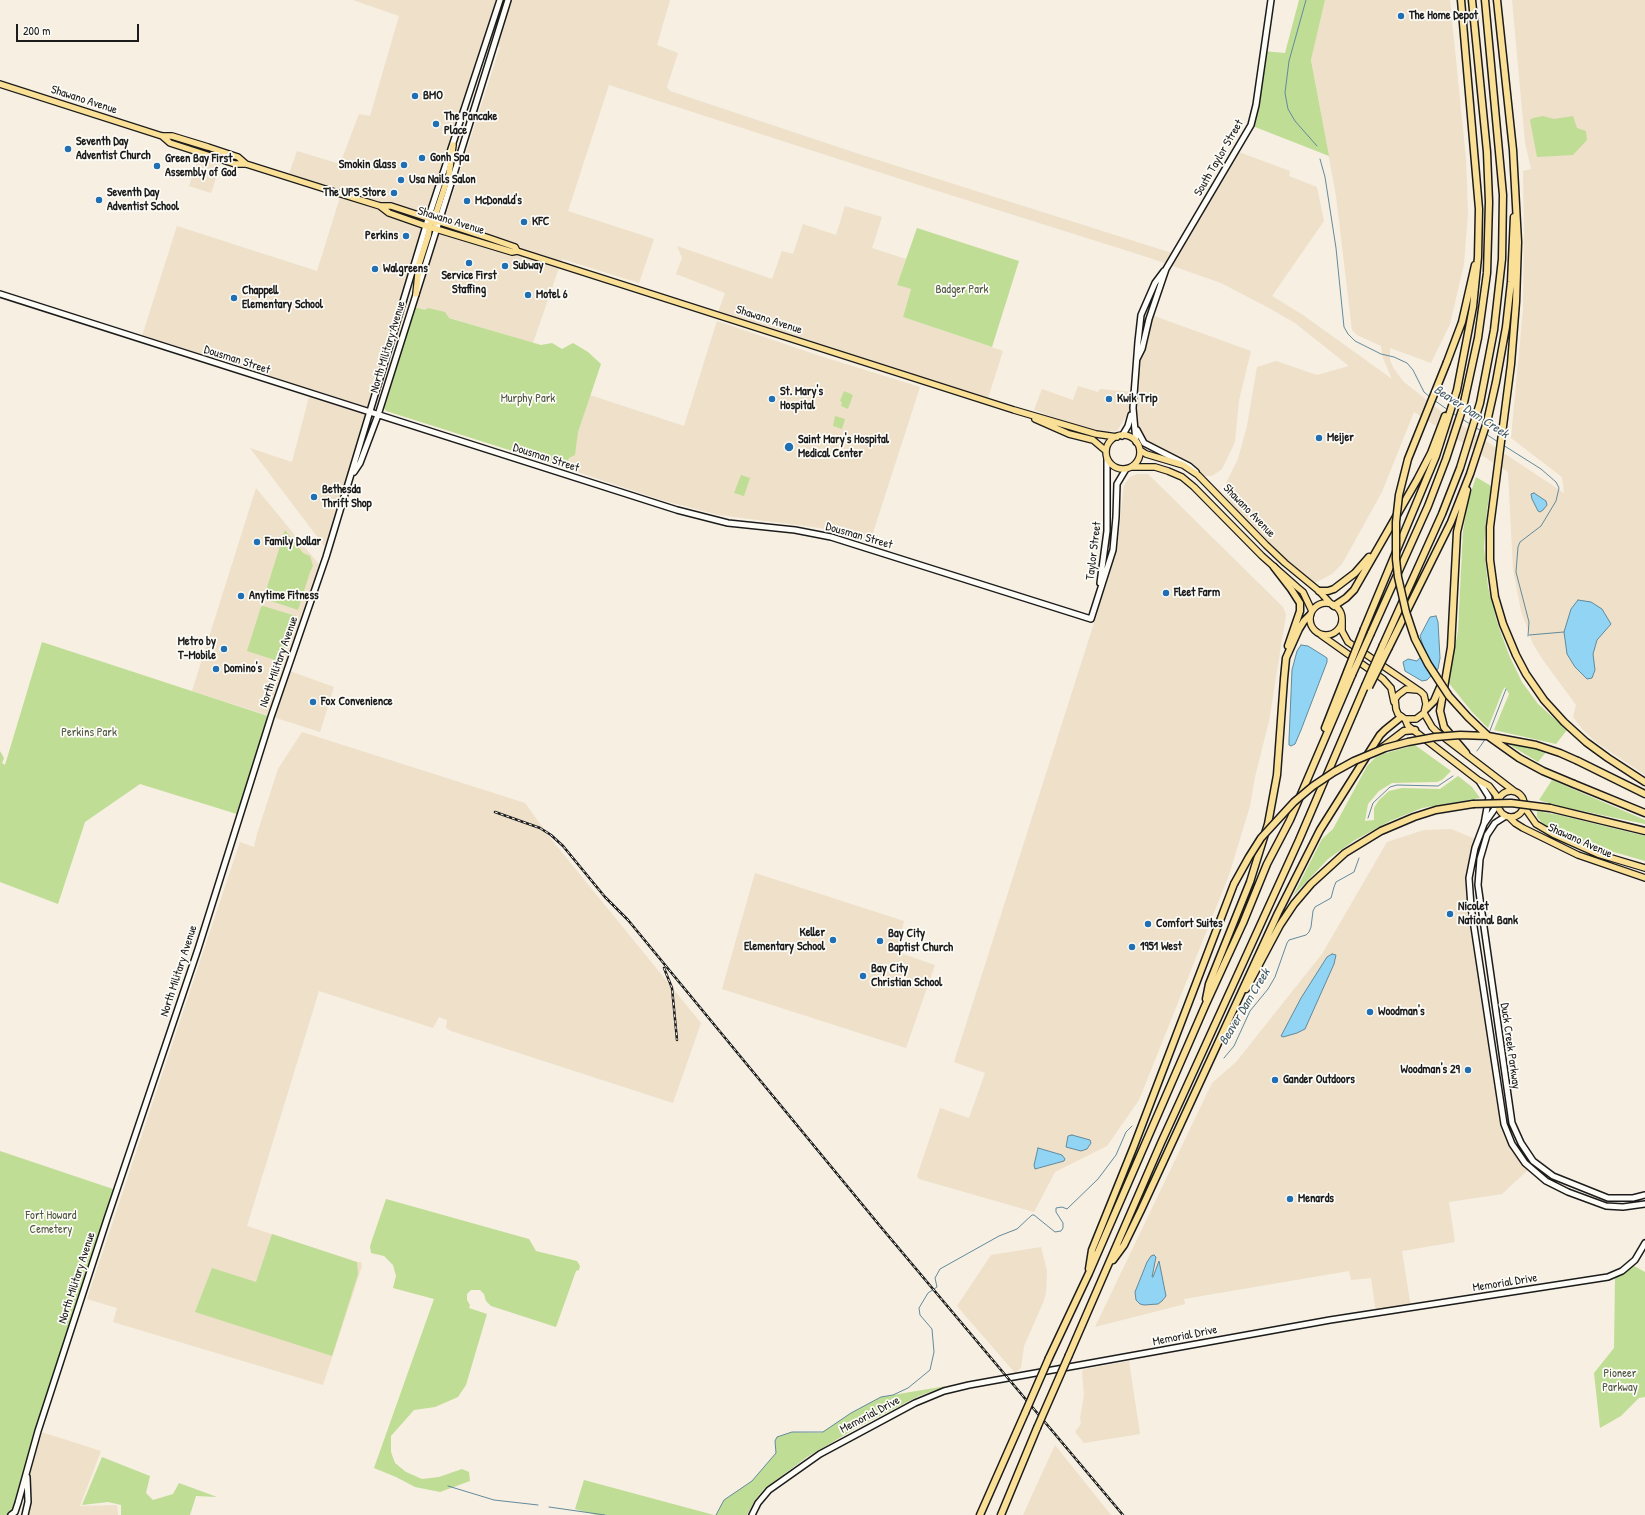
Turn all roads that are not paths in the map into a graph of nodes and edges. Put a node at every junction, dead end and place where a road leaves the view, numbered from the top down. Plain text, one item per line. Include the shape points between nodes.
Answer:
1 (500, 0) edge
2 (508, 0) edge
3 (1270, 0) edge
4 (1460, 0) edge
5 (1472, 0) edge
6 (1485, 0) edge
7 (1497, 1) edge
8 (0, 84) edge
9 (453, 146) junction
10 (1515, 183) junction
11 (380, 206) junction
12 (428, 219) junction
13 (437, 221) junction
14 (428, 226) junction
15 (436, 229) junction
16 (517, 251) junction
17 (1478, 258) junction
18 (1166, 269) junction
19 (0, 294) edge
20 (416, 294) junction
21 (1137, 359) junction
22 (1133, 408) junction
23 (1014, 410) junction
24 (369, 412) junction
25 (378, 415) junction
26 (1134, 420) junction
27 (1119, 436) junction
28 (1136, 442) junction
29 (1140, 450) junction
30 (1106, 451) junction
31 (1433, 455) junction
32 (1107, 459) junction
33 (1129, 468) junction
34 (1470, 474) junction
35 (1198, 475) junction
36 (352, 476) junction
37 (1375, 552) junction
38 (1274, 567) junction
39 (1099, 590) junction
40 (1319, 591) junction
41 (1333, 605) junction
42 (1311, 613) junction
43 (1342, 619) junction
44 (1321, 635) junction
45 (1386, 646) junction
46 (1286, 658) junction
47 (1449, 663) junction
48 (1350, 673) junction
49 (1416, 690) junction
50 (1395, 705) junction
51 (1425, 711) junction
52 (1403, 718) junction
53 (1415, 730) junction
54 (1466, 753) junction
55 (1360, 768) junction
56 (1478, 780) junction
57 (1645, 782) edge
58 (1514, 791) junction
59 (1645, 794) edge
60 (1498, 803) junction
61 (1524, 807) junction
62 (1645, 813) edge
63 (1507, 817) junction
64 (1484, 826) junction
65 (1645, 831) edge
66 (1645, 868) edge
67 (1645, 878) edge
68 (1205, 1006) junction
69 (1233, 1008) junction
70 (1644, 1196) edge
71 (1645, 1204) edge
72 (1645, 1243) edge
73 (1106, 1268) junction
74 (1089, 1273) junction
75 (27, 1472) junction
76 (11, 1515) edge
77 (25, 1515) edge
78 (752, 1515) edge
79 (980, 1515) edge
80 (1001, 1515) edge

1 - 9 street
2 - 13 street
3 - 18 street, South Taylor Street via 1251,125
4 - 17 highway via 1478,189
5 - 48 highway, bridge via 1488,164 1490,230 1487,277 1478,338 1463,407 1446,460 1371,634
6 - 45 highway via 1501,162 1502,250 1499,298 1476,415 1460,468
7 - 10 highway
8 - 11 main road, Shawano Avenue via 162,136 172,136 238,157 246,164
9 - 12 street
9 - 13 main road
10 - 34 highway via 1508,308 1500,362 1487,422
10 - 57 highway via 1518,228 1517,282 1511,364 1490,528 1494,588 1502,620 1514,651 1544,700 1580,737
11 - 12 main road, Shawano Avenue via 391,206
11 - 14 main road, Shawano Avenue via 389,213
12 - 13 main road, Shawano Avenue
12 - 14 main road
13 - 15 main road
13 - 16 main road, Shawano Avenue via 515,247
14 - 15 main road, Shawano Avenue
14 - 20 main road via 419,264
14 - 24 street, North Military Avenue
15 - 16 main road, Shawano Avenue via 512,252
15 - 20 street, North Military Avenue
16 - 23 main road, Shawano Avenue
17 - 31 highway via 1473,307 1462,367
17 - 62 highway, bridge via 1472,271 1462,322 1408,459 1400,494 1396,522 1396,554 1406,612 1415,639 1432,672 1449,696 1488,736 1543,771
18 - 21 street, South Taylor Street
18 - 21 street, South Taylor Street via 1143,310
19 - 24 street, Dousman Street
20 - 25 street, North Military Avenue
21 - 22 street, South Taylor Street
22 - 26 street, South Taylor Street
22 - 27 street, South Taylor Street via 1128,426
23 - 27 main road, Shawano Avenue via 1096,434
23 - 30 main road, Shawano Avenue via 1069,434 1093,440
24 - 25 street, Dousman Street
24 - 36 street, North Military Avenue
25 - 36 street, North Military Avenue via 360,463
25 - 39 street, Dousman Street via 706,518 831,537 1090,619
26 - 28 street, South Taylor Street
26 - 35 street via 1139,437 1144,443 1189,466
27 - 28 main road via 1127,436
27 - 30 main road via 1110,443
28 - 29 main road
29 - 33 main road via 1138,460
29 - 35 main road, Shawano Avenue via 1183,465
30 - 32 main road
31 - 37 highway
31 - 48 highway, bridge via 1364,629
32 - 33 main road via 1115,467
32 - 39 street, Taylor Street via 1108,531
33 - 38 main road, Shawano Avenue via 1155,468 1182,477
33 - 39 street, Taylor Street via 1117,484 1115,540
34 - 45 highway via 1441,543
34 - 47 highway via 1456,542
35 - 40 main road, Shawano Avenue via 1280,558
36 - 75 street, North Military Avenue via 269,722 198,948 38,1431
37 - 40 highway via 1342,584 1328,591
37 - 41 highway via 1354,590
38 - 42 main road, Shawano Avenue via 1303,592
38 - 46 highway via 1300,603 1300,612
40 - 41 main road, Shawano Avenue
41 - 42 main road via 1318,605
41 - 43 main road
42 - 44 main road via 1310,625
42 - 46 highway via 1299,629
43 - 44 main road via 1335,632 1326,636
43 - 49 main road via 1342,631 1348,642
44 - 50 main road via 1384,679 1391,688
45 - 73 highway, bridge
46 - 68 highway via 1277,775 1268,824 1249,886 1209,984
47 - 51 highway via 1436,697
47 - 54 highway via 1440,716 1445,729
48 - 68 highway via 1290,820 1267,864
49 - 50 main road via 1402,691 1395,700
49 - 51 main road via 1421,692 1426,700
50 - 52 main road
51 - 52 main road via 1416,719
51 - 54 main road via 1432,727
52 - 53 main road via 1408,726
52 - 55 highway via 1384,730
53 - 55 highway via 1398,735
53 - 56 main road
54 - 58 main road
55 - 69 highway via 1320,830
56 - 60 main road via 1493,790
56 - 64 street via 1489,797
58 - 60 main road via 1503,793
58 - 61 main road via 1522,797
59 - 74 highway, bridge via 1578,761 1536,745 1488,736 1460,735 1435,737 1385,748 1334,772 1294,802 1261,838 1234,884 1092,1250
60 - 63 main road via 1500,811
60 - 64 street
61 - 63 main road via 1517,816
61 - 66 main road, Shawano Avenue via 1541,828 1598,854
63 - 67 main road, Shawano Avenue via 1523,828 1578,855
63 - 70 street, Duck Creek Parkway via 1495,823 1487,835 1480,859 1478,885 1512,1123 1520,1143 1533,1161 1553,1176 1608,1198
64 - 71 street, Duck Creek Parkway via 1471,864 1470,891 1504,1124 1512,1144 1525,1163 1546,1181 1568,1192 1606,1206
65 - 69 highway, bridge via 1550,808 1511,803 1472,804 1425,813 1392,826 1356,845 1311,884 1286,916 1241,1000
68 - 74 highway
69 - 73 highway via 1142,1210 1124,1246
70 - 71 street
72 - 78 street, Memorial Drive via 1635,1260 1608,1278 1330,1320 944,1391 919,1401 815,1457 770,1490 758,1503
73 - 80 highway, bridge
74 - 79 highway, bridge
75 - 76 street, North Military Avenue via 15,1512
75 - 77 street, North Military Avenue via 28,1502

